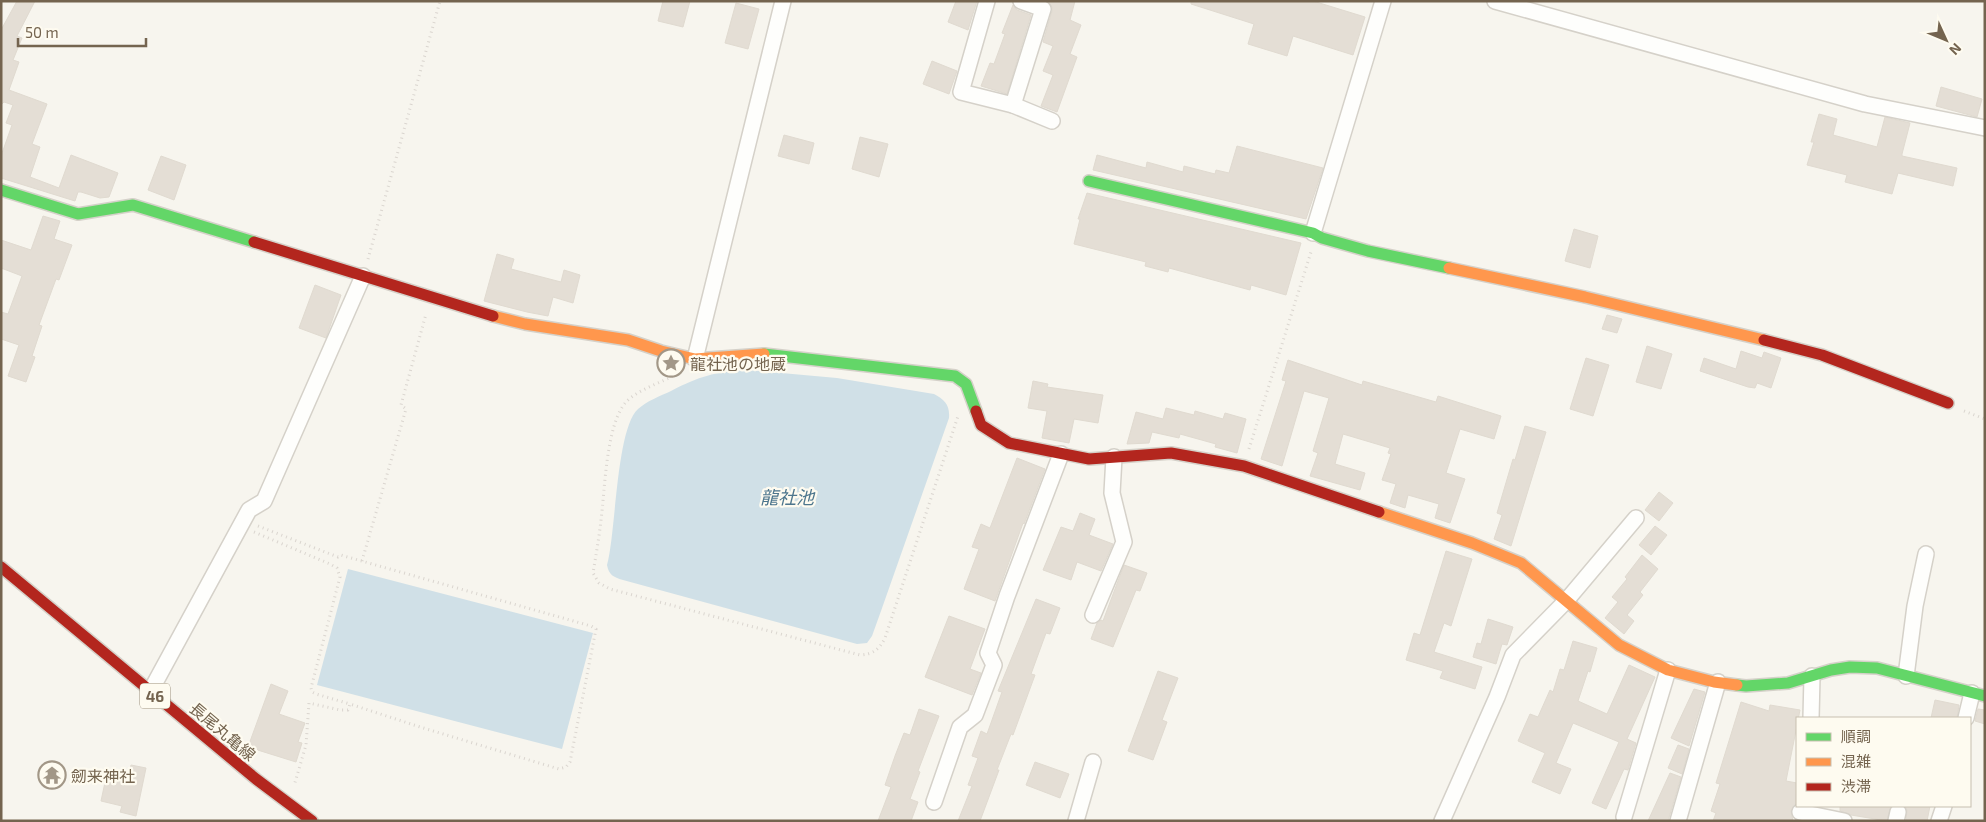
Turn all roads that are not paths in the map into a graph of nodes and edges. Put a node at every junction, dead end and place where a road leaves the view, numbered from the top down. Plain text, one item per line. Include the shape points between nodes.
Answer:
1 (783, 1) edge
2 (987, 1) edge
3 (1022, 1) edge
4 (1383, 1) edge
5 (1495, 1) edge
6 (1013, 105) junction
7 (1052, 121) dead end
8 (1985, 128) edge
9 (1089, 181) dead end
10 (1, 190) edge
11 (1313, 233) junction
12 (363, 276) junction
13 (695, 359) junction
14 (1948, 403) road end
15 (1061, 454) junction
16 (1114, 458) junction
17 (1636, 518) dead end
18 (1926, 554) dead end
19 (1, 567) edge
20 (1566, 602) junction
21 (1093, 615) dead end
22 (1668, 670) junction
23 (1812, 676) junction
24 (1906, 676) junction
25 (1718, 682) junction
26 (150, 692) junction
27 (1978, 694) edge
28 (1810, 717) edge
29 (1966, 717) edge
30 (1093, 762) dead end
31 (934, 802) dead end
32 (1944, 807) edge
33 (292, 811) edge
34 (1799, 813) edge
35 (1624, 817) dead end
36 (312, 821) edge
37 (1076, 821) edge
38 (1442, 821) edge
39 (1678, 821) edge
40 (1844, 821) edge
41 (1939, 821) edge

1 - 13 street
2 - 6 street via 961,92
3 - 6 street via 1043,9
4 - 11 street
5 - 8 street via 1866,104
6 - 7 street
9 - 11 street
10 - 12 street via 78,214 133,205
11 - 14 street via 1368,251 1584,297 1822,355
12 - 13 street via 525,324 628,340
12 - 26 street via 264,502 249,510 241,523
13 - 15 street via 757,353 955,376 966,384 981,426 1009,443
15 - 16 street via 1089,459
15 - 31 street via 988,653 994,665 974,715 960,727
16 - 20 street via 1171,453 1244,466 1521,563
16 - 21 street via 1112,492 1124,542
17 - 20 street
18 - 24 street via 1925,594
19 - 26 street, 長尾丸亀線 / 46
20 - 22 street via 1619,645
20 - 38 street via 1513,655
22 - 25 street
22 - 35 street
23 - 24 street via 1850,667 1877,668
23 - 25 street via 1788,683 1746,686
23 - 28 street
24 - 27 street
25 - 39 street
26 - 33 street, 長尾丸亀線 / 46
27 - 29 street
30 - 37 street
32 - 41 street
33 - 36 street, 長尾丸亀線 / 46
34 - 40 street

